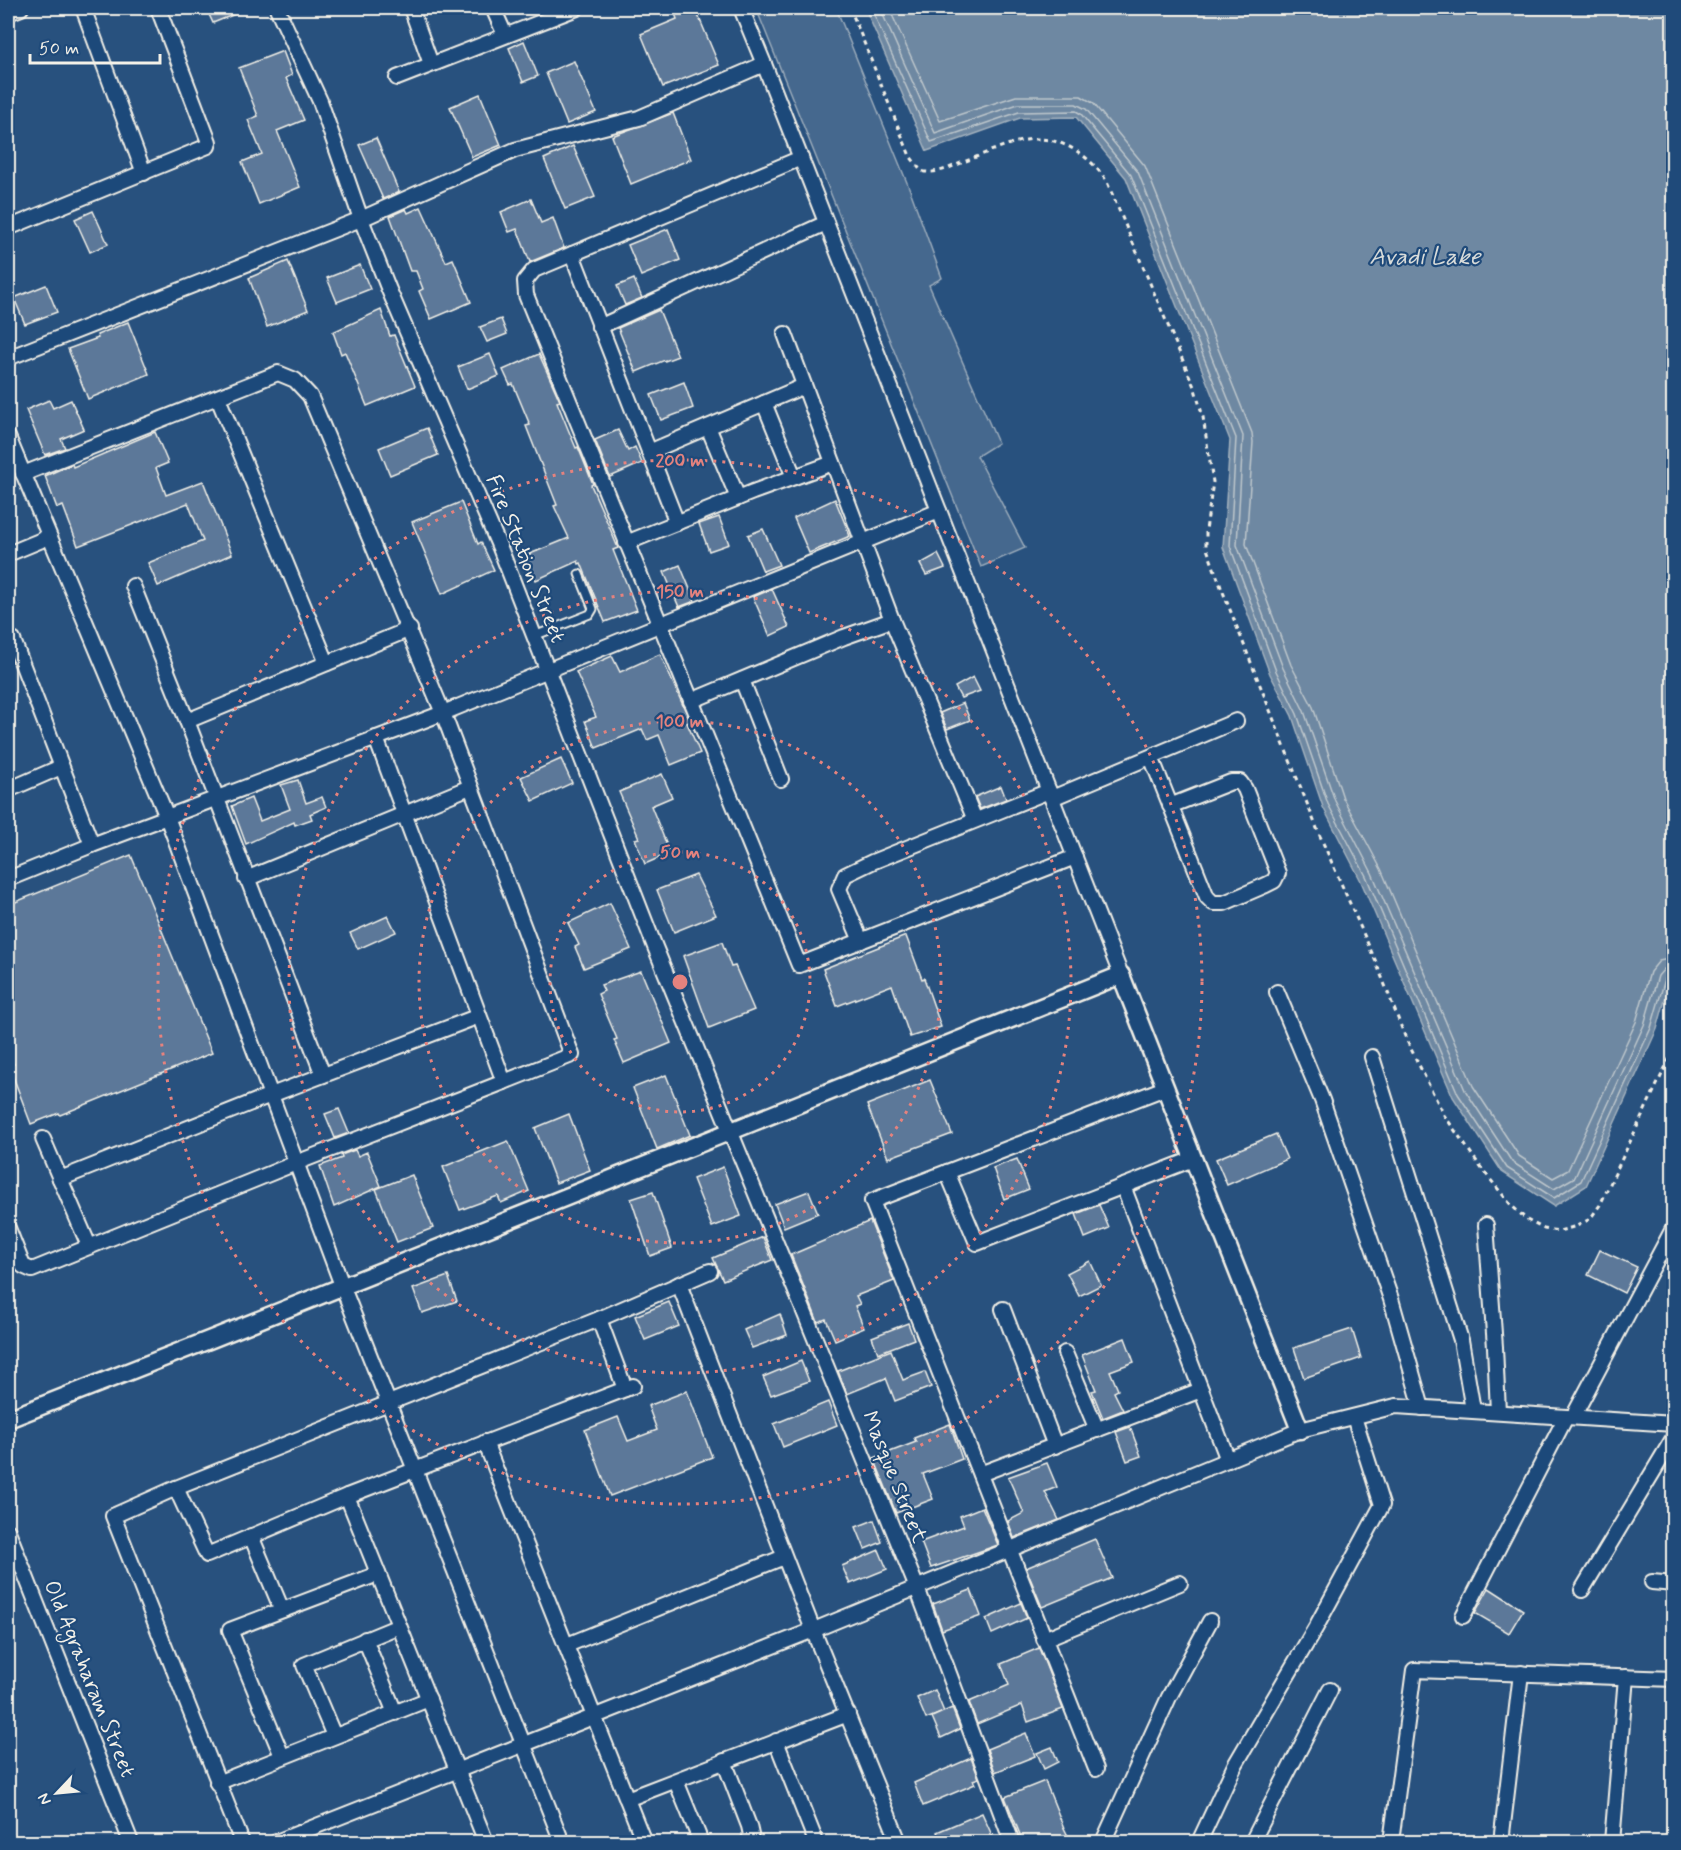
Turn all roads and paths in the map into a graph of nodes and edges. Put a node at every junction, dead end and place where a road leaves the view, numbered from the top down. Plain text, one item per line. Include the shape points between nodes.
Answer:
1 (21, 8) edge
2 (83, 8) edge
3 (158, 8) edge
4 (277, 8) edge
5 (411, 8) edge
6 (494, 8) edge
7 (577, 8) edge
8 (741, 8) edge
9 (850, 8) edge
10 (8, 13) edge
11 (505, 35) junction
12 (431, 64) junction
13 (764, 64) junction
14 (397, 78) dead end
15 (801, 158) junction
16 (144, 174) junction
17 (361, 219) junction
18 (826, 223) junction
19 (8, 228) edge
20 (572, 254) junction
21 (599, 327) junction
22 (785, 334) dead end
23 (8, 358) edge
24 (804, 386) junction
25 (218, 398) junction
26 (764, 403) junction
27 (708, 427) junction
28 (8, 436) edge
29 (649, 453) junction
30 (833, 463) junction
31 (23, 474) junction
32 (794, 477) junction
33 (738, 498) junction
34 (939, 511) junction
35 (676, 523) junction
36 (49, 537) junction
37 (863, 542) junction
38 (626, 543) junction
39 (8, 554) edge
40 (579, 574) dead end
41 (133, 586) dead end
42 (892, 620) junction
43 (659, 624) junction
44 (410, 630) junction
45 (534, 636) junction
46 (13, 640) dead end
47 (327, 663) junction
48 (547, 669) junction
49 (742, 680) junction
50 (691, 701) junction
51 (443, 713) junction
52 (187, 721) junction
53 (1236, 721) dead end
54 (376, 738) junction
55 (1150, 757) junction
56 (61, 767) junction
57 (781, 779) dead end
58 (470, 787) junction
59 (8, 790) edge
60 (1050, 795) junction
61 (216, 799) junction
62 (1170, 806) junction
63 (403, 814) junction
64 (167, 817) junction
65 (975, 820) junction
66 (92, 844) junction
67 (1075, 857) junction
68 (8, 879) edge
69 (246, 879) junction
70 (861, 941) junction
71 (1121, 975) junction
72 (1277, 992) dead end
73 (479, 1016) junction
74 (1674, 1049) edge
75 (1372, 1057) dead end
76 (323, 1075) junction
77 (504, 1082) junction
78 (1165, 1088) junction
79 (270, 1095) junction
80 (730, 1129) junction
81 (43, 1138) dead end
82 (1193, 1159) junction
83 (296, 1163) junction
84 (947, 1172) junction
85 (60, 1179) junction
86 (1123, 1186) junction
87 (1486, 1225) dead end
88 (1674, 1227) edge
89 (8, 1228) edge
90 (89, 1246) junction
91 (710, 1271) dead end
92 (679, 1284) junction
93 (342, 1288) junction
94 (1003, 1309) dead end
95 (599, 1319) junction
96 (1065, 1353) dead end
97 (1201, 1390) junction
98 (387, 1404) junction
99 (1422, 1407) junction
100 (1473, 1410) junction
101 (1497, 1412) junction
102 (1354, 1417) junction
103 (1569, 1417) junction
104 (8, 1419) edge
105 (1674, 1424) edge
106 (1096, 1430) junction
107 (1300, 1430) junction
108 (1674, 1437) edge
109 (485, 1442) junction
110 (1055, 1446) junction
111 (1228, 1460) junction
112 (414, 1469) junction
113 (980, 1474) junction
114 (176, 1488) junction
115 (347, 1496) junction
116 (8, 1531) edge
117 (251, 1536) junction
118 (1009, 1550) junction
119 (12, 1554) edge
120 (784, 1557) junction
121 (378, 1574) junction
122 (1652, 1582) dead end
123 (1180, 1583) dead end
124 (1674, 1584) edge
125 (917, 1588) junction
126 (1582, 1590) dead end
127 (282, 1610) junction
128 (1463, 1616) dead end
129 (1210, 1621) dead end
130 (399, 1626) junction
131 (813, 1630) junction
132 (365, 1639) junction
133 (1044, 1639) junction
134 (567, 1645) junction
135 (1521, 1673) junction
136 (1626, 1677) junction
137 (1674, 1679) edge
138 (1330, 1690) dead end
139 (429, 1700) junction
140 (395, 1713) junction
141 (848, 1714) junction
142 (595, 1716) junction
143 (334, 1736) junction
144 (776, 1742) junction
145 (524, 1745) junction
146 (282, 1756) junction
147 (724, 1761) junction
148 (1096, 1769) dead end
149 (458, 1771) junction
150 (676, 1781) junction
151 (217, 1783) junction
152 (627, 1799) junction
153 (131, 1842) edge
154 (242, 1842) edge
155 (276, 1842) edge
156 (486, 1842) edge
157 (562, 1842) edge
158 (644, 1842) edge
159 (701, 1842) edge
160 (748, 1842) edge
161 (816, 1842) edge
162 (899, 1842) edge
163 (1012, 1842) edge
164 (1103, 1842) edge
165 (1199, 1842) edge
166 (1252, 1842) edge
167 (1391, 1842) edge
168 (1501, 1842) edge
169 (1612, 1842) edge

1 - 10 street
2 - 16 street
3 - 16 street via 209,144
4 - 17 street, Fire Station Street via 321,100
5 - 12 street
6 - 11 street
7 - 11 street
8 - 13 street
9 - 74 path via 910,156 921,171 942,170 1029,139 1048,140 1081,152 1107,182 1188,370 1203,417 1213,482 1206,530 1209,557 1320,836 1407,1039 1444,1115 1511,1205 1527,1220 1559,1231 1590,1219
11 - 12 street
12 - 14 street
13 - 15 street
13 - 17 street via 639,118 515,150
15 - 18 street
15 - 20 street
16 - 19 street
17 - 23 street
17 - 45 street, Fire Station Street
18 - 21 street
18 - 34 street
20 - 21 street
20 - 38 street via 534,270 525,281 526,295
21 - 29 street
22 - 24 street
24 - 26 street
24 - 30 street
25 - 31 street
25 - 44 street via 278,373 295,380 310,396
25 - 47 street
26 - 27 street
26 - 32 street
27 - 29 street
27 - 33 street
28 - 31 street
29 - 35 street
30 - 32 street
30 - 37 street
31 - 36 street
32 - 33 street
33 - 35 street
34 - 37 street
34 - 60 street
35 - 38 street
36 - 39 street
36 - 64 street
37 - 42 street
37 - 43 street
38 - 43 street
40 - 45 lane via 593,609 590,614
41 - 52 street
42 - 49 street
42 - 65 street
43 - 48 street
43 - 50 street
44 - 47 street
44 - 51 street
45 - 48 street, Fire Station Street
46 - 56 street
47 - 52 street
48 - 51 street
48 - 80 street, Fire Station Street
49 - 50 street
49 - 57 street
50 - 70 street via 799,965
51 - 54 street
51 - 58 street
52 - 61 street
53 - 55 street
54 - 61 street
54 - 63 street
55 - 60 street
55 - 62 street
56 - 59 street
56 - 66 street
58 - 63 street
58 - 77 street via 572,1055
60 - 65 street
60 - 67 street
61 - 64 street
61 - 69 street
62 - 62 street via 1207,897 1214,903 1224,903 1274,881 1278,873 1240,782
63 - 69 street
63 - 73 street
64 - 66 street
64 - 79 street
65 - 70 street via 845,875 839,889
66 - 68 street
67 - 70 street
67 - 71 street
69 - 76 street
71 - 78 street
71 - 80 street
72 - 99 street via 1322,1100 1391,1299
73 - 76 street
73 - 77 street
75 - 100 street via 1461,1340
76 - 79 street
77 - 83 street
78 - 82 street
78 - 84 street
79 - 83 street
79 - 85 street
80 - 93 street
80 - 125 street, Masque Street
81 - 85 street
82 - 86 street
82 - 107 street
83 - 90 street
83 - 93 street
84 - 86 street via 977,1243
84 - 113 street via 872,1201
85 - 90 street
86 - 97 street
87 - 101 street
88 - 103 street
89 - 90 street via 23,1266 32,1270
91 - 92 street
92 - 95 street
92 - 120 street
93 - 98 street
93 - 104 street
94 - 110 street
95 - 98 street
95 - 109 street via 629,1388
96 - 106 street
97 - 106 street
97 - 111 street
98 - 112 street
98 - 114 street
99 - 100 street
99 - 102 street via 1396,1406
100 - 101 street
101 - 103 street
102 - 107 street
102 - 165 street via 1382,1505 1235,1765
103 - 105 street
103 - 128 street
106 - 110 street
107 - 111 street
108 - 126 street
109 - 112 street
109 - 134 street
110 - 113 street
111 - 118 street
112 - 115 street
112 - 145 street
113 - 118 street
114 - 117 street via 207,1555
114 - 151 street via 113,1516
115 - 117 street
115 - 121 street
116 - 119 street, Old Agraharam Street
117 - 127 street
118 - 125 street
118 - 133 street
119 - 153 street, Old Agraharam Street
120 - 131 street
120 - 134 street
121 - 127 street
121 - 130 street
122 - 124 street
123 - 133 street
125 - 131 street
125 - 163 street, Masque Street
127 - 146 street via 230,1630
129 - 164 street via 1169,1697
130 - 132 street
130 - 139 street
131 - 141 street
131 - 142 street
132 - 140 street
132 - 143 street via 304,1665
133 - 148 street
134 - 142 street
135 - 136 street
135 - 167 street via 1414,1670
135 - 168 street
136 - 137 street
136 - 169 street
138 - 166 street
139 - 140 street
139 - 149 street
140 - 143 street
141 - 144 street
141 - 162 street
142 - 145 street
142 - 152 street
143 - 146 street
144 - 147 street
144 - 161 street
145 - 149 street
145 - 157 street
146 - 151 street
147 - 150 street
147 - 160 street via 749,1826
149 - 155 street
149 - 156 street
150 - 152 street
150 - 159 street
151 - 154 street
152 - 158 street

